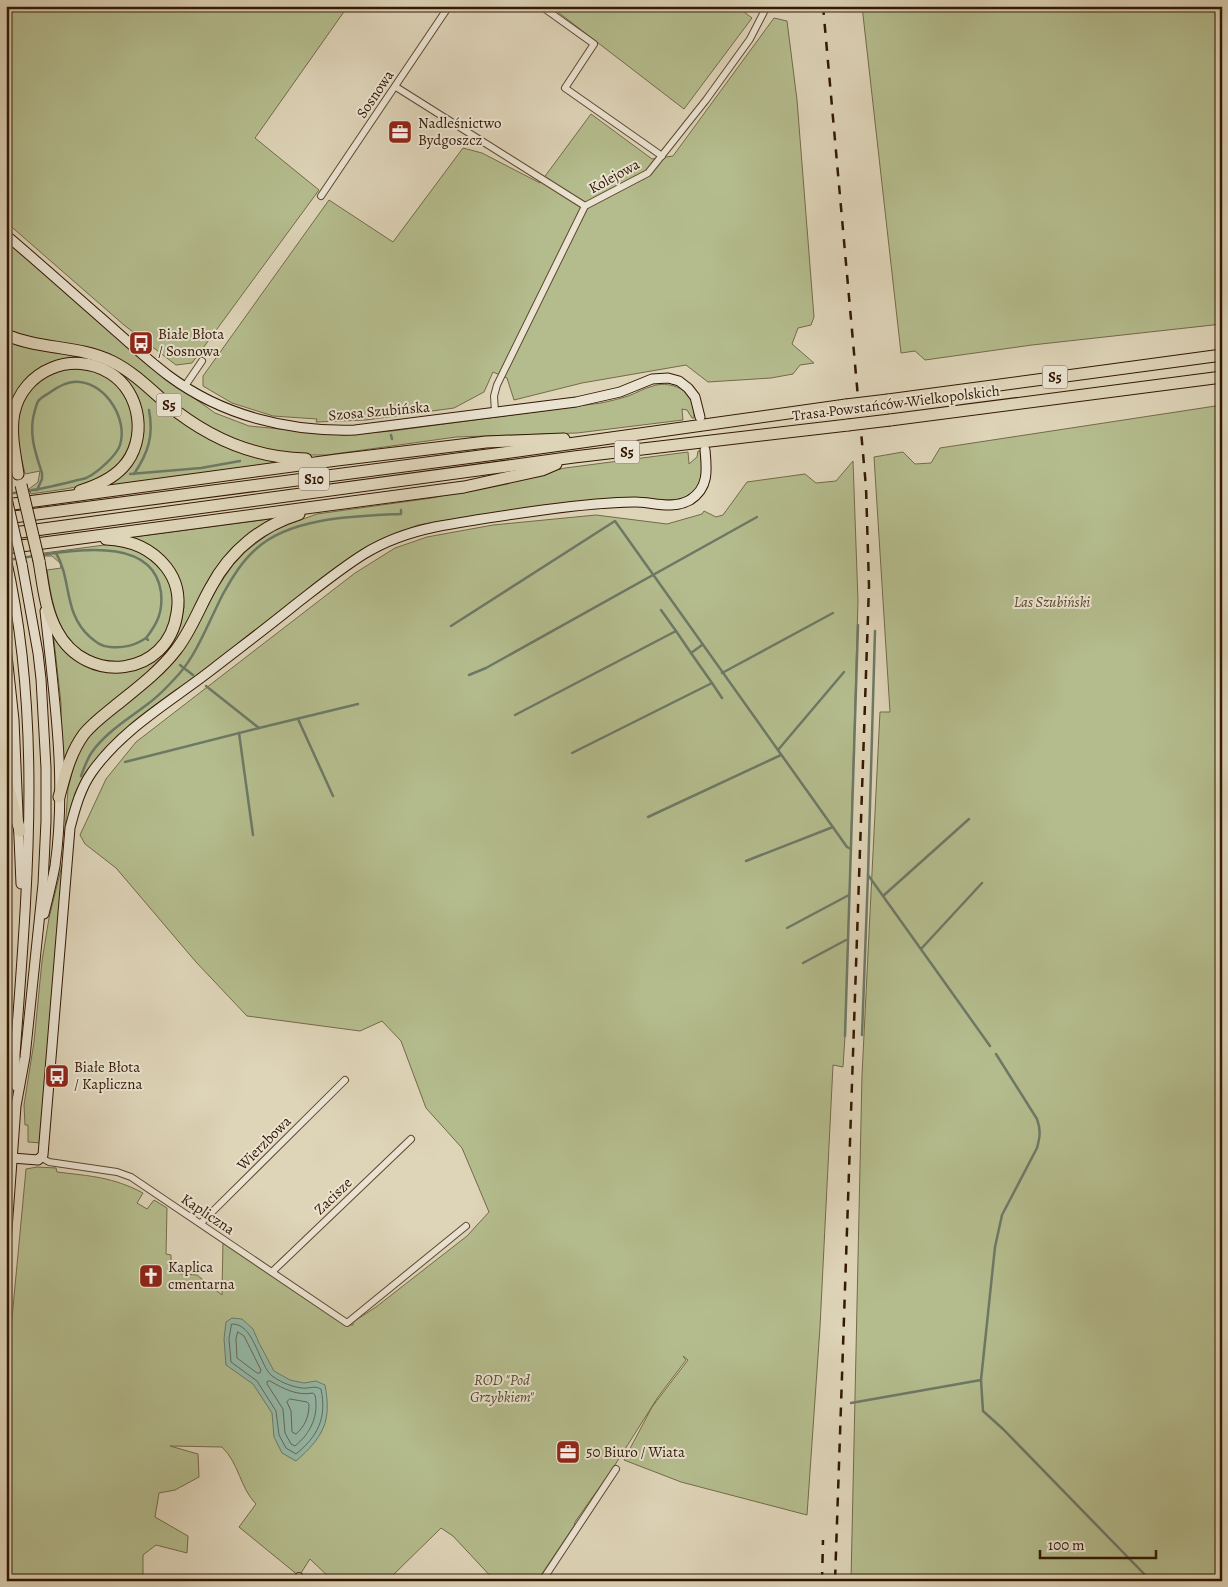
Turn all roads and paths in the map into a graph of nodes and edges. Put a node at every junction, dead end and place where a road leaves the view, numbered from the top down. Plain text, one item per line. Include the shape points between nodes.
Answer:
1 (449, 6) edge
2 (541, 6) edge
3 (767, 6) edge
4 (549, 8) edge
5 (396, 87) junction
6 (662, 156) junction
7 (321, 196) dead end
8 (585, 206) junction
9 (6, 234) edge
10 (6, 335) edge
11 (1222, 355) edge
12 (202, 361) dead end
13 (1222, 377) edge
14 (185, 386) junction
15 (495, 412) junction
16 (700, 417) dead end
17 (621, 437) junction
18 (6, 439) edge
19 (704, 450) dead end
20 (574, 458) junction
21 (337, 460) junction
22 (20, 479) junction
23 (6, 494) edge
24 (55, 499) junction
25 (6, 505) edge
26 (321, 507) junction
27 (6, 518) edge
28 (6, 534) edge
29 (80, 538) junction
30 (6, 548) edge
31 (7, 562) edge
32 (42, 584) junction
33 (6, 646) edge
34 (6, 779) edge
35 (58, 797) junction
36 (20, 831) junction
37 (24, 927) junction
38 (36, 946) junction
39 (6, 1000) edge
40 (6, 1013) edge
41 (345, 1080) dead end
42 (16, 1106) junction
43 (411, 1138) dead end
44 (12, 1158) junction
45 (42, 1158) junction
46 (201, 1223) junction
47 (466, 1226) dead end
48 (6, 1243) edge
49 (272, 1272) junction
50 (616, 1469) dead end
51 (542, 1581) edge

1 - 5 street, Sosnowa
2 - 4 street
3 - 6 street, Kolejowa via 750,39
4 - 6 street via 594,44 565,88
5 - 7 street, Sosnowa
5 - 8 street
6 - 8 street, Kolejowa via 648,173
8 - 15 street, Kolejowa via 497,385
9 - 14 main road, Szosa Szubińska via 140,353
10 - 21 highway, S5 via 23,342 80,350 114,362 202,430 238,446 268,455
11 - 17 highway, Trasa Powstańców Wielkopolskich / S5, bridge
12 - 14 street
13 - 20 highway, Trasa Powstańców Wielkopolskich / S5, bridge
14 - 15 main road, Szosa Szubińska via 253,418 298,428 355,430
15 - 16 main road, Szosa Szubińska via 593,399 652,379 668,378 679,380 688,388 695,397
17 - 21 highway, S5 via 486,442
17 - 27 highway, S10
18 - 22 highway
19 - 45 main road via 707,470 703,487 691,500 681,504 617,502 433,527 401,536 366,553 130,730 91,774 70,828
20 - 26 highway, S5 via 542,470 464,487
20 - 28 highway, S10
21 - 24 highway
22 - 24 highway via 12,432 14,412 20,395 30,382 42,372 68,363 85,363 110,373 130,393 135,405 138,420 136,445 124,466 112,476
22 - 32 highway, bridge
23 - 38 main road, bridge via 38,653 46,768 45,854
24 - 25 highway
26 - 29 highway, S5
26 - 35 highway via 273,525 238,548 221,570 176,650 85,734 69,762
29 - 30 highway, S5
29 - 32 highway via 117,540 137,545 159,558 170,573 177,587 179,603 170,636 160,649 138,664 125,667 98,666 87,661 65,644 56,630
31 - 37 main road via 22,656 27,733 30,825
32 - 35 main road via 56,702
33 - 36 main road
34 - 36 highway
35 - 38 main road via 54,867
36 - 37 main road
37 - 42 main road via 15,1055
38 - 42 main road via 25,1057
39 - 40 street
41 - 46 street, Wierzbowa
42 - 44 main road
43 - 49 street, Zacisze
44 - 45 main road
44 - 48 main road
45 - 46 street, Kapliczna via 131,1177
46 - 49 street, Kapliczna
47 - 49 street, Kapliczna via 347,1323
50 - 51 street

